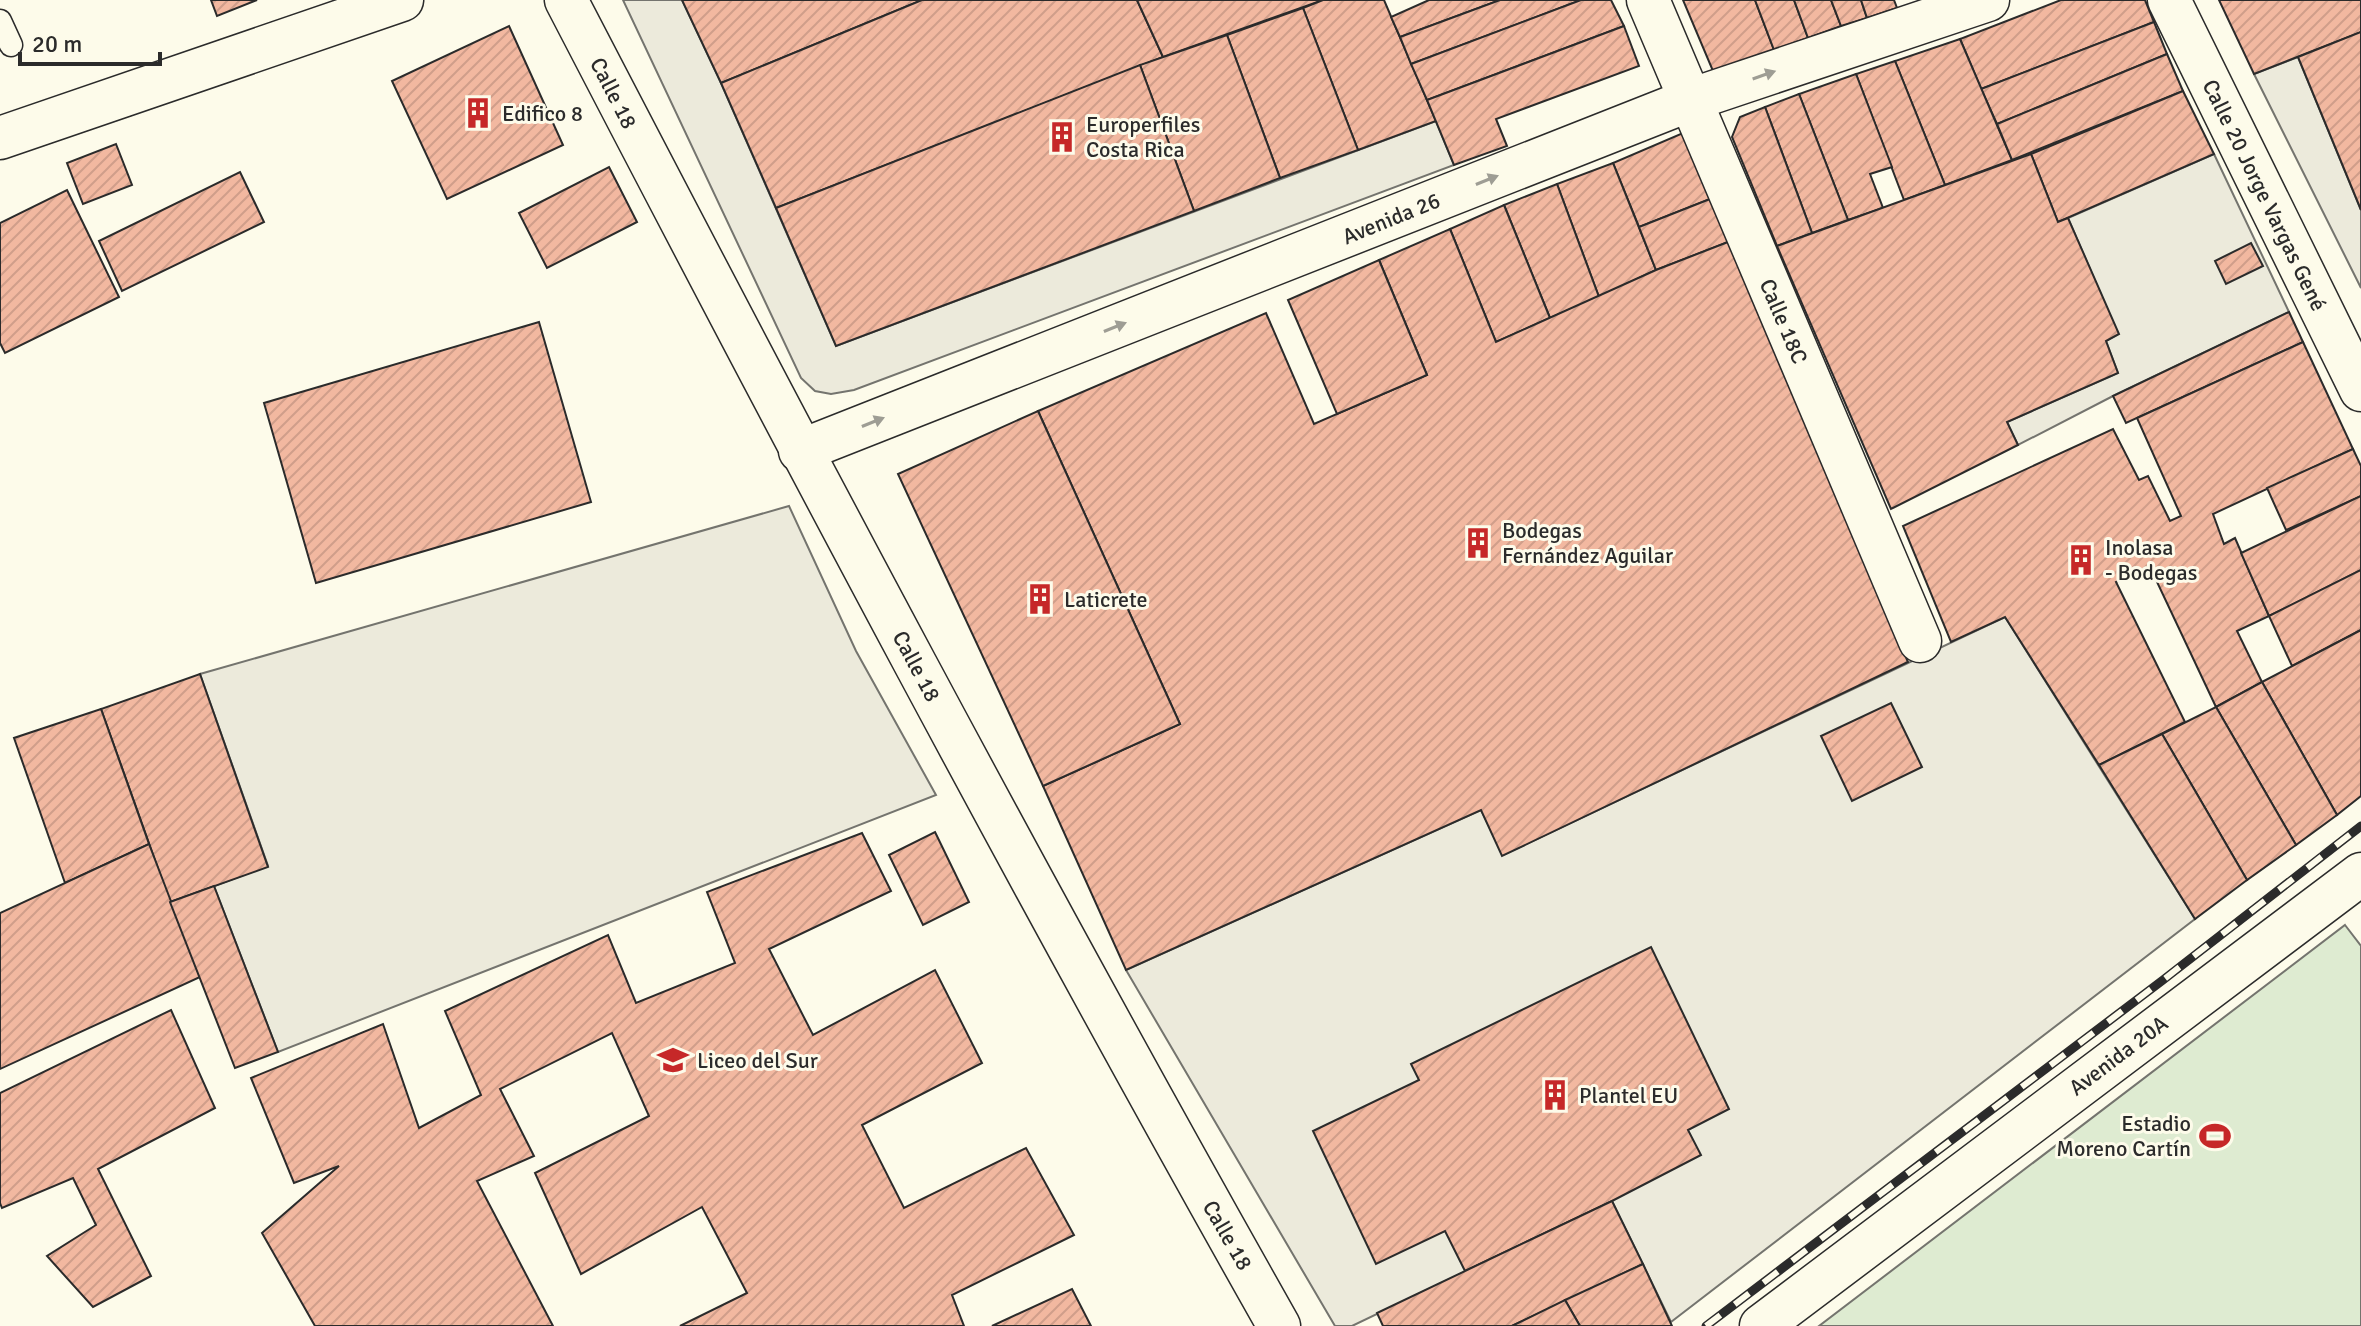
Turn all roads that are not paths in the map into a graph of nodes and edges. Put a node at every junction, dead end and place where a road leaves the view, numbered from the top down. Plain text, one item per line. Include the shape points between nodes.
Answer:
1 (402, 0) edge
2 (566, 0) edge
3 (1648, 0) edge
4 (1988, 0) edge
5 (2169, 0) edge
6 (0, 21) edge
7 (11, 45) dead end
8 (1690, 100) junction
9 (0, 138) edge
10 (2361, 390) edge
11 (800, 451) junction
12 (1920, 641) dead end
13 (2361, 874) edge
14 (1279, 1326) edge
15 (1761, 1326) edge

1 - 9 street
2 - 11 street, Calle 18
3 - 8 street, Calle 18C
8 -> 4 street, Avenida 26
5 - 10 street, Calle 20 Jorge Vargas Gené
6 - 7 lane
11 -> 8 street, Avenida 26
8 - 12 street, Calle 18C
11 - 14 street, Calle 18 via 1135,1072
13 - 15 street, Avenida 20A

